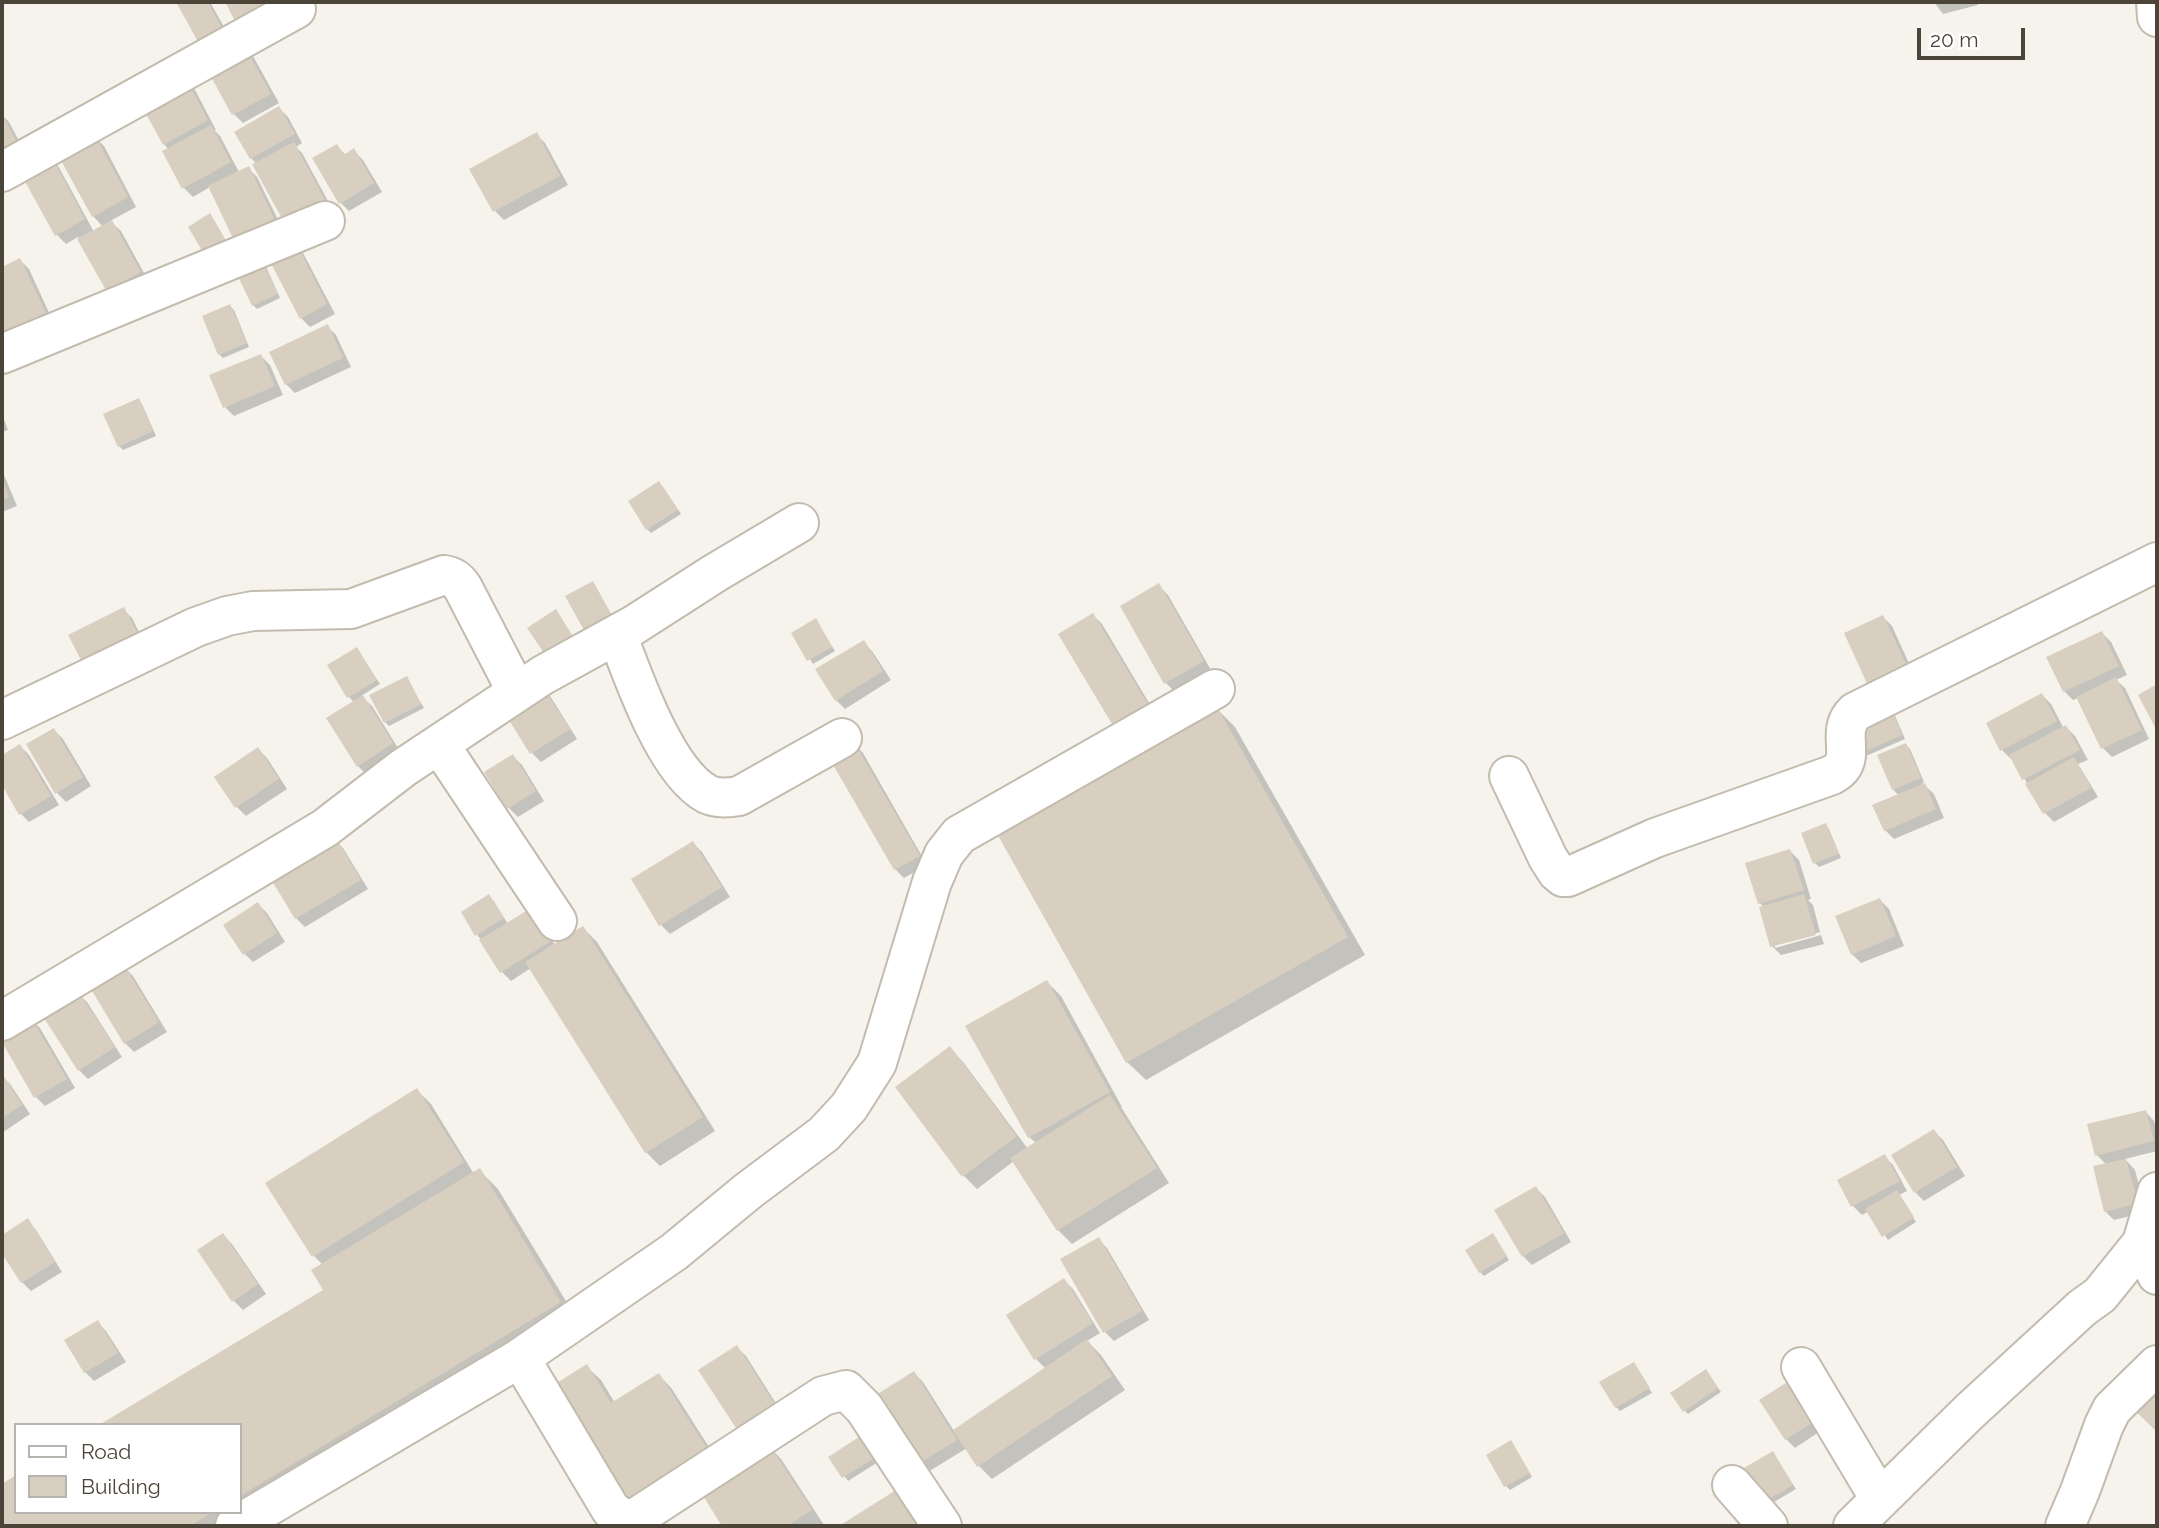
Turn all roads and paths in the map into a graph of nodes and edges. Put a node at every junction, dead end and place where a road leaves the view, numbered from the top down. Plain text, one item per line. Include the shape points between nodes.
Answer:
1 (2156, 2) edge
2 (296, 9) dead end
3 (2157, 17) edge
4 (2, 172) edge
5 (326, 221) dead end
6 (2, 354) edge
7 (799, 523) dead end
8 (2157, 562) edge
9 (617, 634) junction
10 (1215, 689) dead end
11 (517, 692) junction
12 (2, 720) edge
13 (842, 738) dead end
14 (439, 744) junction
15 (1509, 776) dead end
16 (557, 921) dead end
17 (2, 1021) edge
18 (2157, 1192) edge
19 (2150, 1259) edge
20 (520, 1358) junction
21 (2157, 1365) edge
22 (1801, 1367) dead end
23 (1732, 1485) dead end
24 (1880, 1499) junction
25 (235, 1526) edge
26 (942, 1526) edge
27 (1768, 1526) edge
28 (1853, 1526) edge
29 (2065, 1526) edge

1 - 3 street
2 - 4 street
5 - 6 street
7 - 9 street
8 - 15 street via 1855,712 1844,729 1843,767 1832,775 1655,838 1568,877 1557,872 1548,858
9 - 11 street
9 - 13 street via 655,726 680,768 708,795 739,796
10 - 20 street via 959,835 944,854 932,882 877,1063 849,1107 824,1134 674,1252
11 - 12 street via 463,588 458,580 444,575 351,609 253,611 227,616
11 - 14 street
14 - 16 street
14 - 17 street via 325,828
18 - 19 street
19 - 24 street via 2082,1308
20 - 25 street
20 - 26 street via 611,1510 624,1518 637,1517 823,1396 846,1391 864,1408
21 - 29 street via 2112,1409
22 - 24 street
23 - 27 street
24 - 28 street

